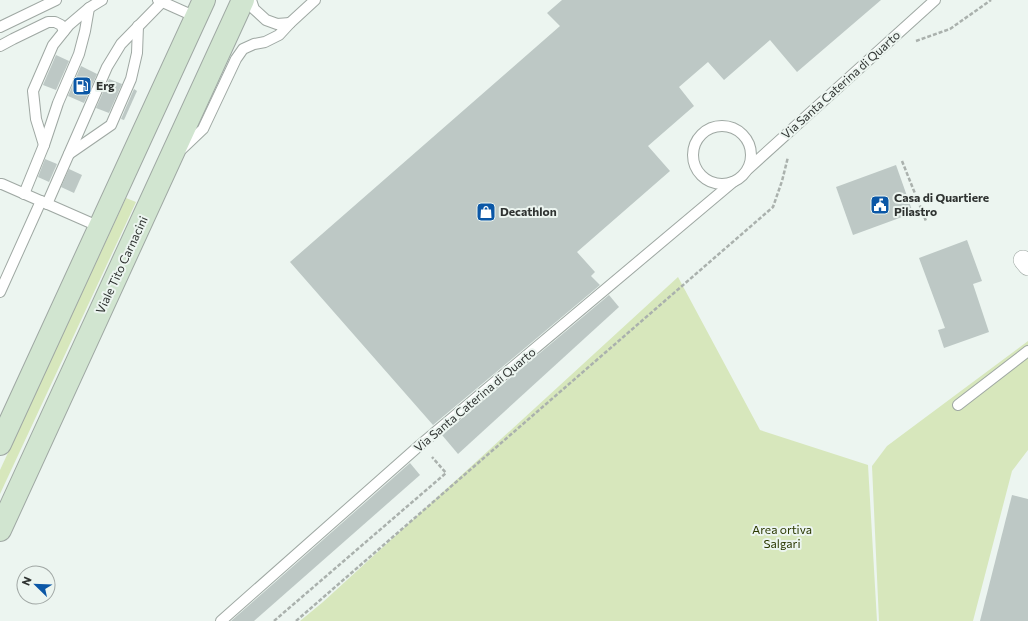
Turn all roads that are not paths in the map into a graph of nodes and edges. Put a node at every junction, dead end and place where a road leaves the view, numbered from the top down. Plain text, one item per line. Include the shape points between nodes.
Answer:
1 (56, 0) edge
2 (102, 0) edge
3 (243, 0) edge
4 (251, 0) edge
5 (315, 0) edge
6 (935, 0) edge
7 (160, 1) edge
8 (89, 8) junction
9 (200, 8) edge
10 (290, 23) junction
11 (138, 26) junction
12 (0, 27) edge
13 (64, 31) junction
14 (0, 46) edge
15 (44, 145) junction
16 (69, 154) junction
17 (170, 160) junction
18 (748, 169) junction
19 (733, 182) junction
20 (1, 183) edge
21 (24, 194) junction
22 (44, 203) junction
23 (100, 227) junction
24 (0, 292) edge
25 (1028, 351) edge
26 (958, 405) dead end
27 (0, 444) edge
28 (0, 530) edge
29 (220, 621) edge

1 - 12 lane
2 - 8 lane
3 - 17 main road, Viale Tito Carnacini
4 - 10 lane via 254,8 266,20 277,24
5 - 10 lane
6 - 18 lane, Via Santa Caterina di Quarto
7 - 9 lane
7 - 11 lane
8 - 13 lane
8 - 15 lane via 79,54 58,103
9 - 23 main road
10 - 17 lane via 279,35 243,49 203,129
11 - 16 lane via 121,44 107,67
11 - 16 lane via 137,53 131,79 111,125
13 - 14 lane via 62,25 48,22
13 - 15 lane via 53,45 33,92 36,119
15 - 21 lane
16 - 22 lane
17 - 28 main road, Viale Tito Carnacini
18 - 19 lane
18 - 19 lane via 751,149 741,132 724,125 707,129 700,135 693,152 697,170 712,182
19 - 29 lane, Via Santa Caterina di Quarto via 420,445
20 - 21 lane
21 - 22 lane
22 - 23 lane
22 - 24 lane
23 - 27 main road
25 - 26 lane

